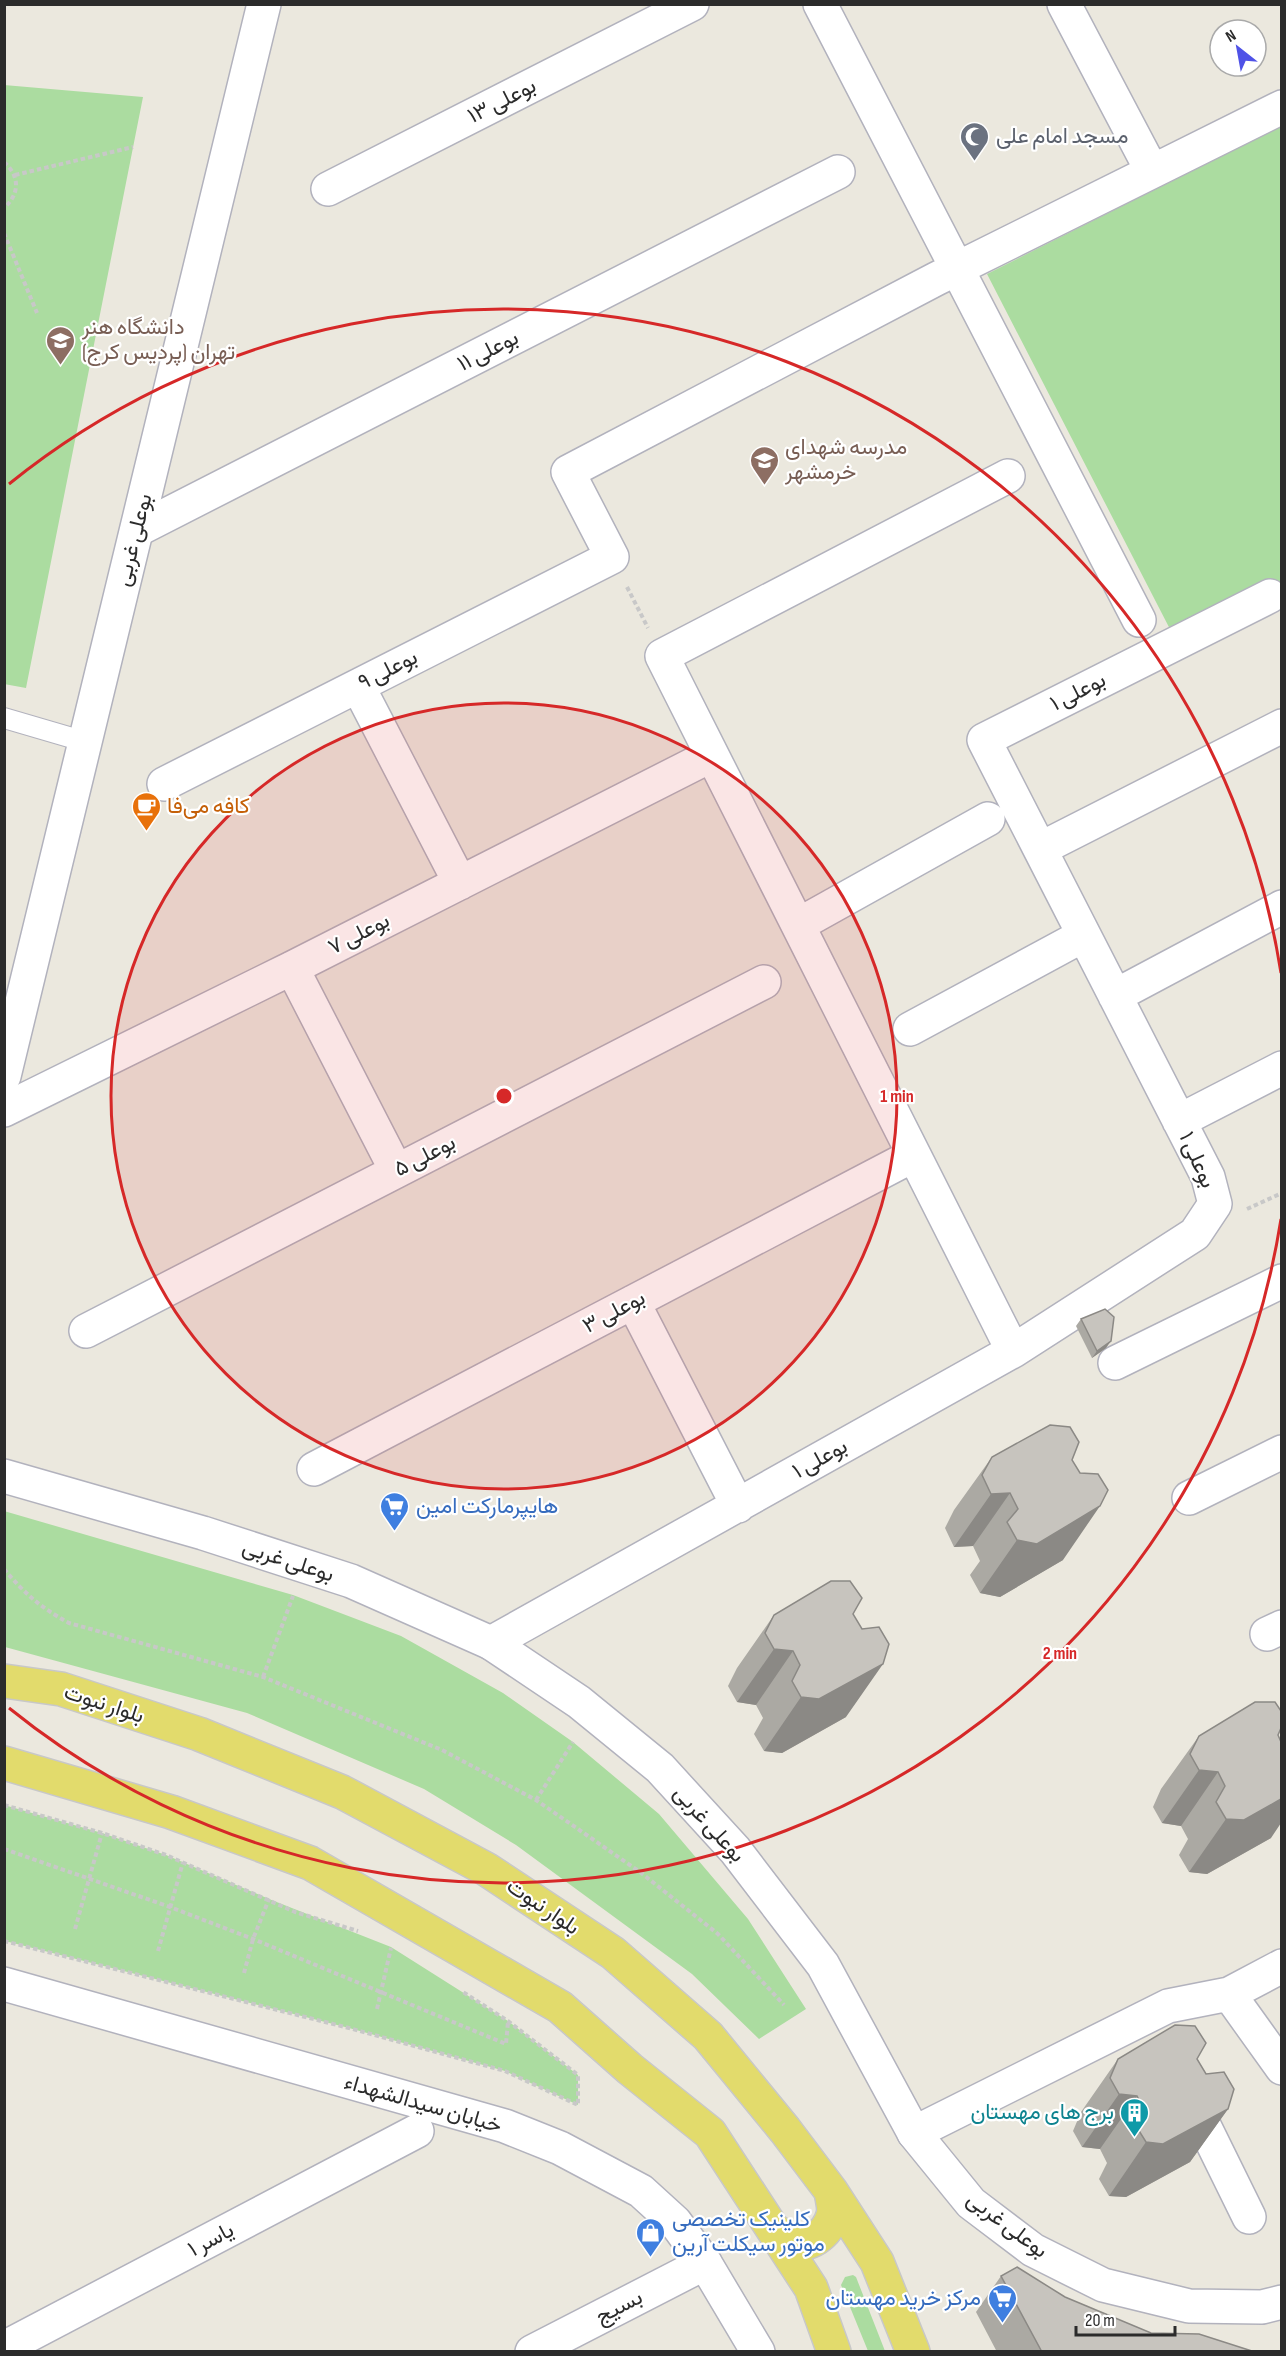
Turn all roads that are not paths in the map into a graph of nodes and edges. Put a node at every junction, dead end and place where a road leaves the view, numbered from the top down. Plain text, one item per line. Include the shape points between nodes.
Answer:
1 (264, 4) edge
2 (820, 4) edge
3 (1064, 4) edge
4 (680, 7) edge
5 (1281, 107) edge
6 (1152, 171) junction
7 (838, 172) dead end
8 (328, 189) dead end
9 (958, 269) junction
10 (1008, 476) dead end
11 (137, 530) junction
12 (1270, 596) dead end
13 (1139, 620) dead end
14 (358, 686) junction
15 (4, 718) edge
16 (1281, 726) edge
17 (86, 742) junction
18 (712, 755) junction
19 (164, 784) dead end
20 (988, 819) dead end
21 (1040, 849) junction
22 (460, 883) junction
23 (1281, 908) edge
24 (798, 926) junction
25 (1084, 935) junction
26 (292, 968) junction
27 (764, 982) dead end
28 (1115, 996) junction
29 (910, 1029) dead end
30 (1281, 1068) edge
31 (4, 1076) edge
32 (4, 1110) edge
33 (1179, 1121) junction
34 (914, 1155) junction
35 (396, 1170) junction
36 (1281, 1281) edge
37 (633, 1302) junction
38 (86, 1331) dead end
39 (1013, 1351) junction
40 (1116, 1363) dead end
41 (1281, 1452) edge
42 (314, 1469) dead end
43 (4, 1476) edge
44 (1189, 1498) dead end
45 (738, 1506) junction
46 (491, 1643) junction
47 (4, 1664) edge
48 (4, 1681) edge
49 (62, 1689) junction
50 (4, 1763) edge
51 (1281, 1966) edge
52 (4, 1984) edge
53 (1230, 1994) junction
54 (1176, 2068) edge
55 (1281, 2068) edge
56 (417, 2131) dead end
57 (914, 2133) junction
58 (831, 2192) junction
59 (1249, 2217) dead end
60 (773, 2229) junction
61 (877, 2262) junction
62 (705, 2263) junction
63 (811, 2288) junction
64 (1281, 2302) edge
65 (4, 2348) edge
66 (532, 2352) edge
67 (758, 2352) edge
68 (834, 2352) edge
69 (913, 2352) edge

1 - 11 street, بوعلی غربی
2 - 9 street
3 - 6 street
4 - 8 street, بوعلی ۱۳
5 - 6 street
6 - 9 street
7 - 11 street, بوعلی ۱۱
9 - 13 street
9 - 14 street, بوعلی ۹ via 568,472 612,557
10 - 18 street via 662,656
11 - 17 street, بوعلی غربی
12 - 21 street, بوعلی ۱ via 984,740
14 - 19 street, بوعلی ۹
14 - 22 street
15 - 17 lane
16 - 21 street
17 - 31 street, بوعلی غربی
18 - 22 street, بوعلی ۷
18 - 24 street
20 - 24 street
21 - 25 street, بوعلی ۱
22 - 26 street, بوعلی ۷
23 - 28 street
24 - 34 street
25 - 28 street, بوعلی ۱
25 - 29 street
26 - 32 street, بوعلی ۷
26 - 35 street
27 - 35 street, بوعلی ۵
28 - 33 street, بوعلی ۱
30 - 33 street
33 - 39 street, بوعلی ۱ via 1208,1177 1215,1204 1195,1234
34 - 37 street, بوعلی ۳
34 - 39 street
35 - 38 street, بوعلی ۵
36 - 40 street
37 - 42 street, بوعلی ۳
37 - 45 street
39 - 45 street, بوعلی ۱
41 - 44 street
43 - 46 street, بوعلی غربی via 203,1533 351,1581
45 - 46 street, بوعلی ۱
46 - 57 street, بوعلی غربی via 579,1702 660,1768 735,1850 823,1965
47 - 49 main road
48 - 49 main road, بلوار نبوت
49 - 58 main road, بلوار نبوت via 199,1734 342,1792 486,1869 613,1953 708,2036
50 - 60 main road via 171,1812 310,1863 560,2007 710,2133
51 - 53 street
52 - 62 street, خیابان سیدالشهداء via 505,2126 560,2148 641,2191 675,2222
53 - 55 street
53 - 57 street via 1168,2006 1156,2026
54 - 59 street
56 - 65 street, یاسر ۱
57 - 64 street, بوعلی غربی via 971,2203 1033,2250 1104,2285 1189,2306 1262,2307
58 - 60 main road via 834,2214 827,2230 815,2239 790,2242
58 - 61 main road, بلوار نبوت
60 - 63 main road
61 - 63 main road via 856,2249 832,2251 816,2268
61 - 69 main road, بلوار نبوت
62 - 66 street, بسیج
62 - 67 street, خیابان سیدالشهداء
63 - 68 main road

